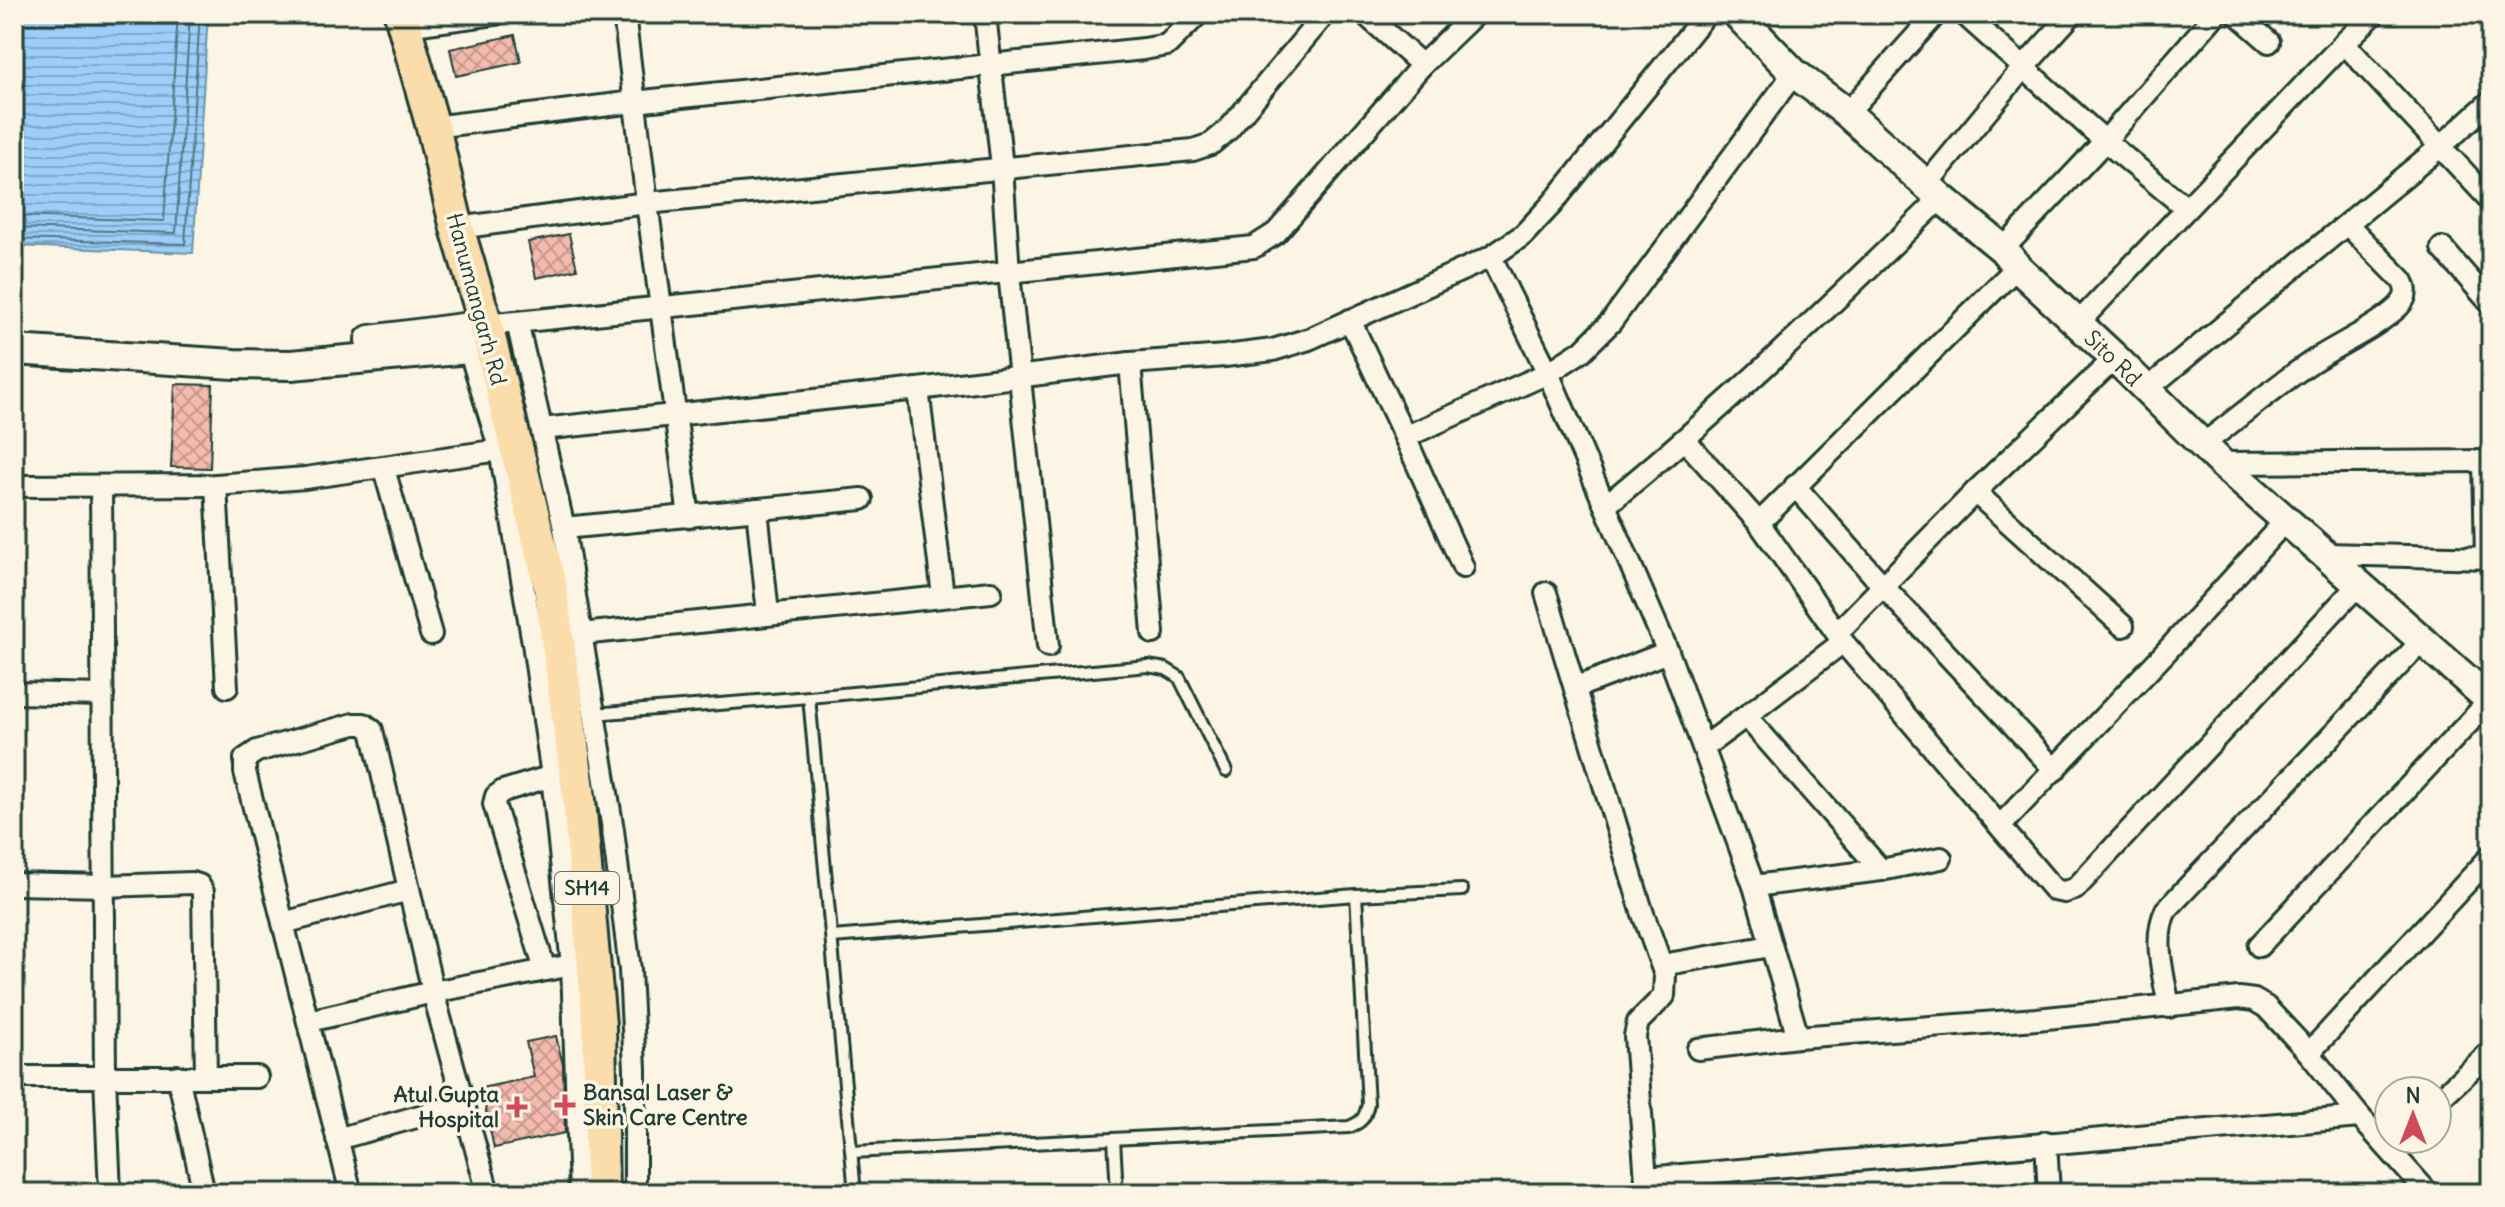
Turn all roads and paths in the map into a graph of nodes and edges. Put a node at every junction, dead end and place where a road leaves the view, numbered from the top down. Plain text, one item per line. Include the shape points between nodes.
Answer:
1 (495, 14) edge
2 (624, 14) edge
3 (985, 14) edge
4 (1198, 14) edge
5 (1325, 14) edge
6 (1365, 14) edge
7 (1475, 14) edge
8 (1706, 14) edge
9 (1737, 14) edge
10 (1936, 14) edge
11 (1964, 14) edge
12 (2072, 14) edge
13 (2216, 14) edge
14 (2237, 14) edge
15 (2374, 14) edge
16 (403, 20) edge
17 (2269, 42) dead end
18 (2344, 43) junction
19 (991, 65) junction
20 (1422, 65) junction
21 (2023, 68) junction
22 (1794, 73) junction
23 (2491, 101) edge
24 (634, 102) junction
25 (1847, 113) junction
26 (433, 127) junction
27 (2105, 141) junction
28 (2440, 147) junction
29 (1002, 167) junction
30 (1934, 192) junction
31 (2491, 201) edge
32 (647, 203) junction
33 (2186, 208) junction
34 (2347, 224) junction
35 (457, 228) junction
36 (2442, 248) dead end
37 (1491, 257) junction
38 (2010, 258) junction
39 (1009, 273) junction
40 (2491, 304) edge
41 (661, 307) junction
42 (1350, 320) junction
43 (517, 322) junction
44 (2078, 323) junction
45 (14, 332) edge
46 (477, 336) junction
47 (14, 350) edge
48 (2115, 358) junction
49 (1130, 363) junction
50 (1548, 373) junction
51 (1019, 376) junction
52 (918, 389) junction
53 (2146, 390) junction
54 (676, 413) junction
55 (542, 429) junction
56 (1405, 437) junction
57 (1685, 440) junction
58 (500, 450) junction
59 (2212, 454) junction
60 (2488, 461) edge
61 (384, 469) junction
62 (216, 485) junction
63 (14, 486) edge
64 (101, 486) junction
65 (1795, 486) junction
66 (1975, 492) junction
67 (862, 499) dead end
68 (1605, 506) junction
69 (757, 509) junction
70 (689, 517) junction
71 (2287, 519) junction
72 (1759, 523) junction
73 (564, 528) junction
74 (2325, 554) junction
75 (2489, 558) edge
76 (1463, 567) dead end
77 (2359, 584) junction
78 (1882, 585) junction
79 (991, 592) dead end
80 (1546, 593) dead end
81 (943, 596) junction
82 (768, 614) junction
83 (2123, 626) dead end
84 (1153, 633) dead end
85 (431, 634) dead end
86 (581, 634) junction
87 (1840, 637) junction
88 (2421, 642) junction
89 (1048, 646) dead end
90 (1668, 652) junction
91 (227, 687) dead end
92 (1577, 687) junction
93 (14, 693) edge
94 (103, 695) junction
95 (809, 697) junction
96 (2490, 701) edge
97 (593, 714) junction
98 (1746, 716) junction
99 (1704, 747) junction
100 (2055, 770) junction
101 (1226, 771) dead end
102 (552, 776) junction
103 (2001, 825) junction
104 (2491, 856) edge
105 (1941, 858) dead end
106 (1881, 870) junction
107 (14, 884) edge
108 (105, 886) junction
109 (1754, 886) junction
110 (409, 890) junction
111 (1462, 890) dead end
112 (1356, 895) junction
113 (283, 923) junction
114 (832, 937) junction
115 (1771, 946) junction
116 (2259, 946) dead end
117 (572, 965) junction
118 (1662, 965) junction
119 (545, 970) junction
120 (433, 992) junction
121 (2169, 1007) junction
122 (309, 1021) junction
123 (1798, 1037) junction
124 (1698, 1049) dead end
125 (2491, 1051) edge
126 (2309, 1053) junction
127 (178, 1076) junction
128 (206, 1076) junction
129 (14, 1077) edge
130 (105, 1077) junction
131 (257, 1077) dead end
132 (2453, 1086) edge
133 (463, 1104) junction
134 (2360, 1117) junction
135 (2373, 1125) edge
136 (337, 1139) junction
137 (1114, 1139) junction
138 (2046, 1142) junction
139 (852, 1152) junction
140 (2400, 1155) edge
141 (1646, 1185) edge
142 (110, 1193) edge
143 (204, 1193) edge
144 (351, 1193) edge
145 (488, 1193) edge
146 (580, 1193) edge
147 (602, 1193) edge
148 (635, 1193) edge
149 (855, 1193) edge
150 (1117, 1193) edge
151 (2049, 1193) edge
152 (2428, 1193) edge

1 - 16 street
2 - 24 street
3 - 19 street
4 - 19 street via 1167,45
5 - 29 street via 1211,144
6 - 20 street
7 - 20 street
8 - 37 street via 1552,204 1523,235
9 - 22 main road, Sito Rd
10 - 25 street
11 - 21 street
12 - 21 street
13 - 27 street
14 - 17 street
15 - 18 street
16 - 26 main road, Hanumangarh Rd / SH14
18 - 28 street
18 - 33 street
19 - 24 street
19 - 29 street
20 - 39 street via 1276,233 1254,247
21 - 27 street
21 - 30 street
22 - 25 main road, Sito Rd
22 - 50 street via 1611,322 1582,351
23 - 28 street
24 - 26 street
24 - 32 street
25 - 30 main road, Sito Rd
26 - 35 main road, Hanumangarh Rd / SH14
27 - 33 street
27 - 38 street
28 - 31 street
28 - 34 street
29 - 32 street
29 - 39 street
30 - 38 main road, Sito Rd
30 - 57 street via 1806,329
32 - 35 street
32 - 41 street
33 - 44 street
34 - 53 street
34 - 59 street via 2402,280 2405,297 2368,328 2307,365
35 - 46 main road, Hanumangarh Rd / SH14
36 - 40 street
37 - 42 street
37 - 50 street
38 - 44 main road, Sito Rd
38 - 65 street
39 - 41 street
39 - 51 street
41 - 43 street
41 - 54 street
42 - 49 street via 1273,350
42 - 56 street
43 - 46 street
43 - 55 street
44 - 48 main road, Sito Rd
45 - 46 main road via 234,346
46 - 47 main road via 291,365
46 - 58 street
46 - 147 main road, Hanumangarh Rd / SH14 via 550,585 578,789 599,1025
48 - 53 main road, Sito Rd
48 - 66 street
49 - 51 street
49 - 84 street
50 - 56 street
50 - 68 street
51 - 52 street
51 - 89 street
52 - 54 street
52 - 81 street
53 - 59 main road, Sito Rd
54 - 55 street
54 - 70 street
55 - 73 street
56 - 76 street
57 - 68 street
57 - 72 street
58 - 61 street
58 - 102 street
59 - 60 street
59 - 71 main road, Sito Rd
60 - 75 street
61 - 62 street
61 - 85 street
62 - 64 street
62 - 91 street
63 - 64 street
64 - 94 street
65 - 72 street
65 - 78 street
66 - 78 street
66 - 83 street
67 - 69 street
68 - 90 street
69 - 70 street
69 - 82 street
70 - 73 street
71 - 74 main road, Sito Rd
71 - 100 street
72 - 87 street
73 - 86 street
74 - 75 street
74 - 77 main road, Sito Rd
77 - 88 main road, Sito Rd
77 - 103 street via 2075,889 2054,890
78 - 87 street
78 - 100 street
79 - 81 street
80 - 92 street
81 - 82 street
82 - 86 street
86 - 97 street
87 - 98 street
87 - 103 street
88 - 96 main road, Sito Rd
88 - 121 street via 2166,910 2159,940
90 - 92 street
90 - 99 street
92 - 118 street
93 - 94 street
94 - 108 street
95 - 97 lane
95 - 101 lane via 1148,666 1166,669 1179,677
95 - 114 lane
96 - 116 street
97 - 148 street via 630,970
98 - 99 street
98 - 106 street
99 - 109 street
100 - 103 street
102 - 117 street
102 - 119 street via 503,791 494,804
104 - 126 street
105 - 106 street
106 - 109 street
107 - 108 street
108 - 128 street via 192,883 203,892
108 - 130 street
109 - 115 street
110 - 113 street
110 - 113 street via 372,730 354,724 245,759
110 - 120 street
111 - 112 lane
112 - 114 lane
112 - 137 lane via 1368,1104 1359,1123
113 - 122 street
114 - 139 lane
115 - 118 street
115 - 123 street
117 - 119 street
117 - 146 street
118 - 141 street via 1664,996 1638,1022 1635,1036
119 - 120 street
120 - 122 street
120 - 133 street
121 - 123 street
121 - 126 street via 2254,1000
122 - 136 street
123 - 124 street
125 - 132 street
126 - 134 street
127 - 128 street
127 - 130 street
127 - 143 street
128 - 131 street
129 - 130 street
130 - 142 street
133 - 136 street
133 - 145 street
134 - 135 street
134 - 138 street
136 - 144 street
137 - 139 lane
137 - 150 lane
138 - 141 street
138 - 151 street
139 - 149 lane
140 - 152 street

